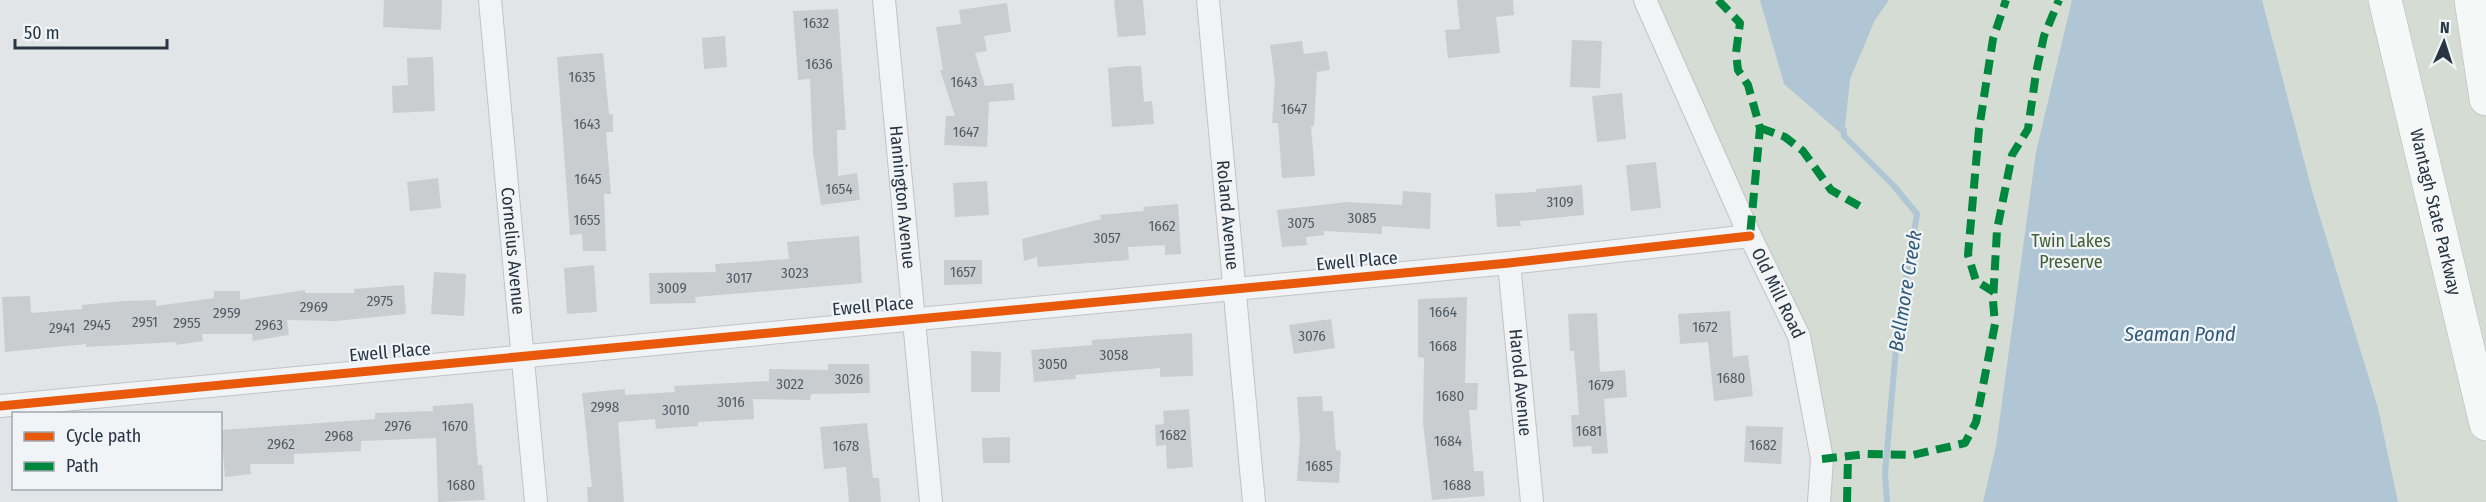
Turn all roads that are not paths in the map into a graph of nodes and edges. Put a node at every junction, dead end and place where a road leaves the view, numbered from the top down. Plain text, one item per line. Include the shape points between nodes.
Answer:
1 (490, 0) edge
2 (884, 0) edge
3 (1208, 0) edge
4 (1645, 0) edge
5 (2385, 0) edge
6 (2471, 0) edge
7 (2486, 99) edge
8 (1750, 236) junction
9 (1509, 263) junction
10 (1235, 289) junction
11 (914, 319) junction
12 (523, 356) junction
13 (0, 406) edge
14 (2486, 424) edge
15 (536, 502) edge
16 (931, 502) edge
17 (1254, 502) edge
18 (1532, 502) edge
19 (1820, 502) edge

1 - 12 street, Cornelius Avenue
2 - 11 street, Hannington Avenue
3 - 10 street, Roland Avenue
4 - 8 street, Old Mill Road
5 - 14 highway, Wantagh State Parkway
6 - 7 highway
8 - 9 street, Ewell Place
8 - 19 street, Old Mill Road via 1799,336 1822,459
9 - 10 street, Ewell Place
9 - 18 street, Harold Avenue
10 - 11 street, Ewell Place
10 - 17 street, Roland Avenue
11 - 12 street, Ewell Place
11 - 16 street, Hannington Avenue
12 - 13 street, Ewell Place
12 - 15 street, Cornelius Avenue

